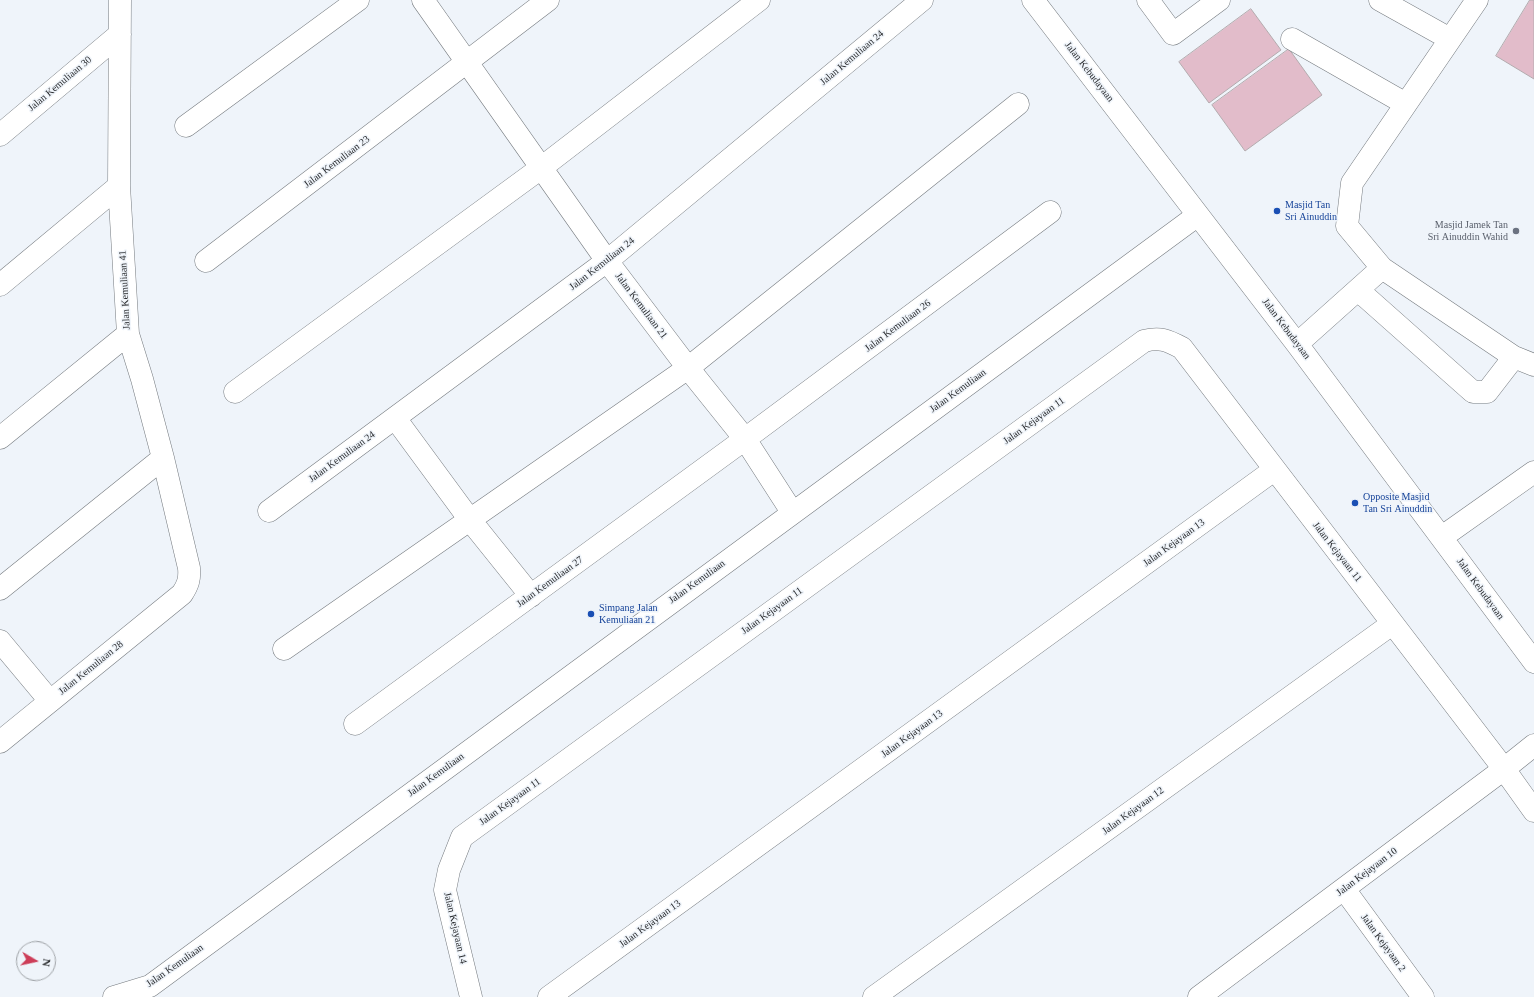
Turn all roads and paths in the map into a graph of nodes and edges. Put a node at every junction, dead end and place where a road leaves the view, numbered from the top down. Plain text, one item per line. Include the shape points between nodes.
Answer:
1 (120, 0) edge
2 (358, 0) edge
3 (423, 0) edge
4 (548, 0) edge
5 (759, 0) edge
6 (922, 0) edge
7 (1033, 0) edge
8 (1148, 0) edge
9 (1219, 0) edge
10 (1380, 0) edge
11 (1477, 0) edge
12 (120, 34) junction
13 (1292, 39) dead end
14 (1450, 39) junction
15 (467, 63) junction
16 (1018, 104) dead end
17 (1406, 104) junction
18 (186, 126) dead end
19 (0, 135) edge
20 (541, 168) junction
21 (119, 186) junction
22 (1050, 212) dead end
23 (1198, 215) junction
24 (206, 261) dead end
25 (607, 261) junction
26 (1382, 268) junction
27 (0, 284) edge
28 (1358, 290) junction
29 (128, 334) junction
30 (1297, 344) junction
31 (1524, 361) edge
32 (688, 368) junction
33 (235, 392) dead end
34 (395, 418) junction
35 (0, 438) edge
36 (745, 439) junction
37 (163, 458) junction
38 (1274, 470) junction
39 (1534, 472) edge
40 (269, 511) dead end
41 (792, 512) junction
42 (470, 520) junction
43 (1442, 537) junction
44 (0, 589) edge
45 (182, 594) joint
46 (531, 596) junction
47 (1392, 624) junction
48 (0, 641) edge
49 (284, 649) dead end
50 (1534, 662) edge
51 (50, 700) junction
52 (355, 724) dead end
53 (0, 742) edge
54 (1534, 745) edge
55 (1504, 769) junction
56 (1534, 811) edge
57 (462, 836) joint
58 (1344, 889) junction
59 (114, 997) edge
60 (471, 997) edge
61 (550, 997) edge
62 (874, 997) edge
63 (1199, 997) edge
64 (1423, 997) edge

1 - 12 street, Jalan Kemuliaan 41
2 - 18 street
3 - 15 street, Jalan Kemuliaan 21
4 - 15 street, Jalan Kemuliaan 23
5 - 20 street
6 - 25 street, Jalan Kemuliaan 24
7 - 23 street, Jalan Kebudayaan
8 - 9 street via 1172,34
10 - 14 street
11 - 14 street
12 - 19 street, Jalan Kemuliaan 30
12 - 21 street, Jalan Kemuliaan 41
13 - 17 street
14 - 17 street
15 - 20 street, Jalan Kemuliaan 21
15 - 24 street, Jalan Kemuliaan 23
16 - 32 street
17 - 26 street via 1352,183 1347,226
20 - 25 street, Jalan Kemuliaan 21
20 - 33 street
21 - 27 street
21 - 29 street, Jalan Kemuliaan 41
22 - 36 street, Jalan Kemuliaan 26
23 - 30 street, Jalan Kebudayaan
23 - 41 street, Jalan Kemuliaan
25 - 32 street, Jalan Kemuliaan 21
25 - 34 street, Jalan Kemuliaan 24
26 - 28 street
26 - 31 street
28 - 30 street
28 - 31 street via 1473,392 1487,392
29 - 35 street
29 - 37 street, Jalan Kemuliaan 41
30 - 43 street, Jalan Kebudayaan
32 - 36 street, Jalan Kemuliaan 21
32 - 42 street
34 - 40 street, Jalan Kemuliaan 24
34 - 42 street
36 - 41 street, Jalan Kemuliaan 21
36 - 46 street, Jalan Kemuliaan 27
37 - 44 street
37 - 45 street, Jalan Kemuliaan 41 via 189,568 190,579
38 - 47 street, Jalan Kejayaan 11
38 - 57 street, Jalan Kejayaan 11 via 1182,348 1170,341 1155,338 1144,341
38 - 61 street, Jalan Kejayaan 13
39 - 43 street
41 - 59 street, Jalan Kemuliaan via 150,986
42 - 46 street
42 - 49 street
43 - 50 street, Jalan Kebudayaan
45 - 51 street, Jalan Kemuliaan 28
46 - 52 street, Jalan Kemuliaan 27
47 - 55 street, Jalan Kejayaan 11
47 - 62 street, Jalan Kejayaan 12
48 - 51 street
51 - 53 street, Jalan Kemuliaan 28
54 - 55 street, Jalan Kejayaan 10
55 - 56 street, Jalan Kejayaan 11
55 - 58 street, Jalan Kejayaan 10
57 - 60 street, Jalan Kejayaan 14 via 449,870 445,890
58 - 63 street, Jalan Kejayaan 10
58 - 64 street, Jalan Kejayaan 2

